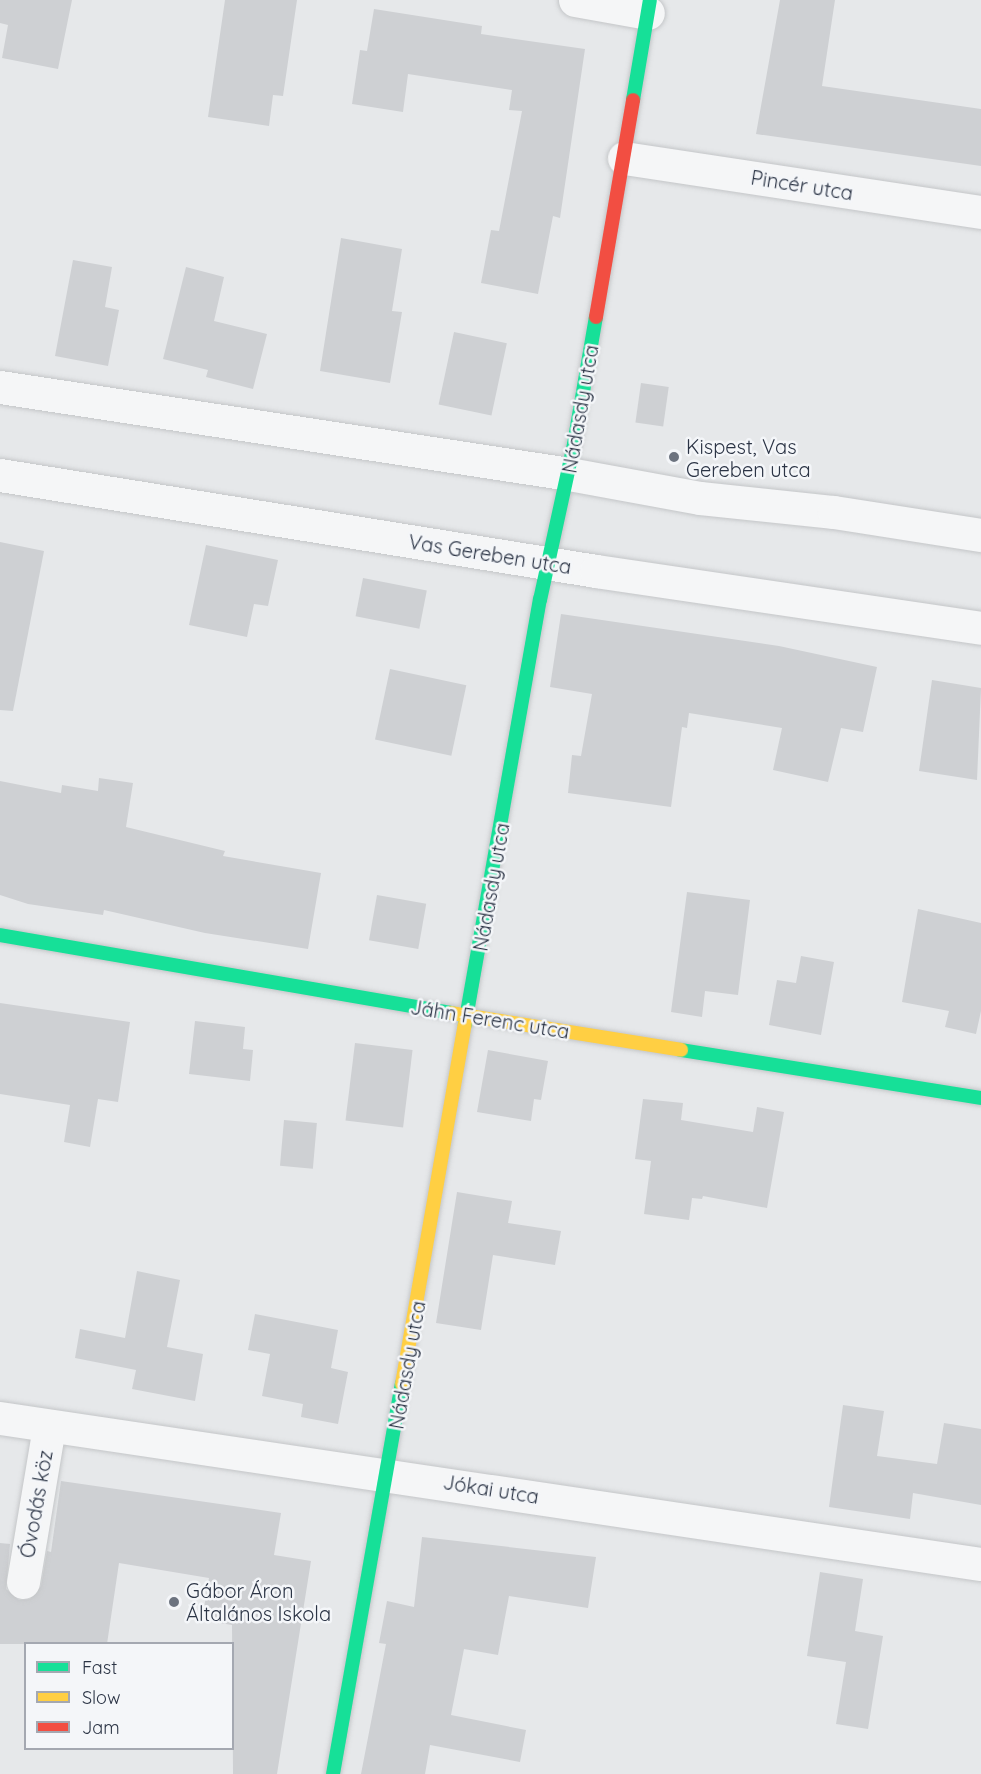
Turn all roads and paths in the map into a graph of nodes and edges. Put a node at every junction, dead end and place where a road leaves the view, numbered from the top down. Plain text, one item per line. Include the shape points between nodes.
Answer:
1 (575, 0) edge
2 (649, 6) edge
3 (624, 158) junction
4 (981, 212) edge
5 (0, 387) edge
6 (569, 474) junction
7 (0, 475) edge
8 (981, 535) edge
9 (547, 563) junction
10 (981, 628) edge
11 (0, 934) edge
12 (468, 1016) junction
13 (981, 1098) edge
14 (0, 1418) edge
15 (49, 1426) junction
16 (387, 1474) junction
17 (981, 1564) edge
18 (23, 1582) dead end
19 (333, 1774) edge

1 - 2 street
2 - 3 street, Nádasdy utca
3 - 4 street, Pincér utca
3 - 6 street, Nádasdy utca
5 - 6 street
6 - 8 street via 700,498 834,512
6 - 9 street, Nádasdy utca
7 - 9 street, Vas Gereben utca
9 - 10 street, Vas Gereben utca
9 - 12 street, Nádasdy utca
11 - 12 street, Jáhn Ferenc utca
12 - 13 street, Jáhn Ferenc utca
12 - 16 street, Nádasdy utca
14 - 15 street, Jókai utca
15 - 16 street, Jókai utca
15 - 18 street, Óvodás köz
16 - 17 street, Jókai utca
16 - 19 street, Nádasdy utca

